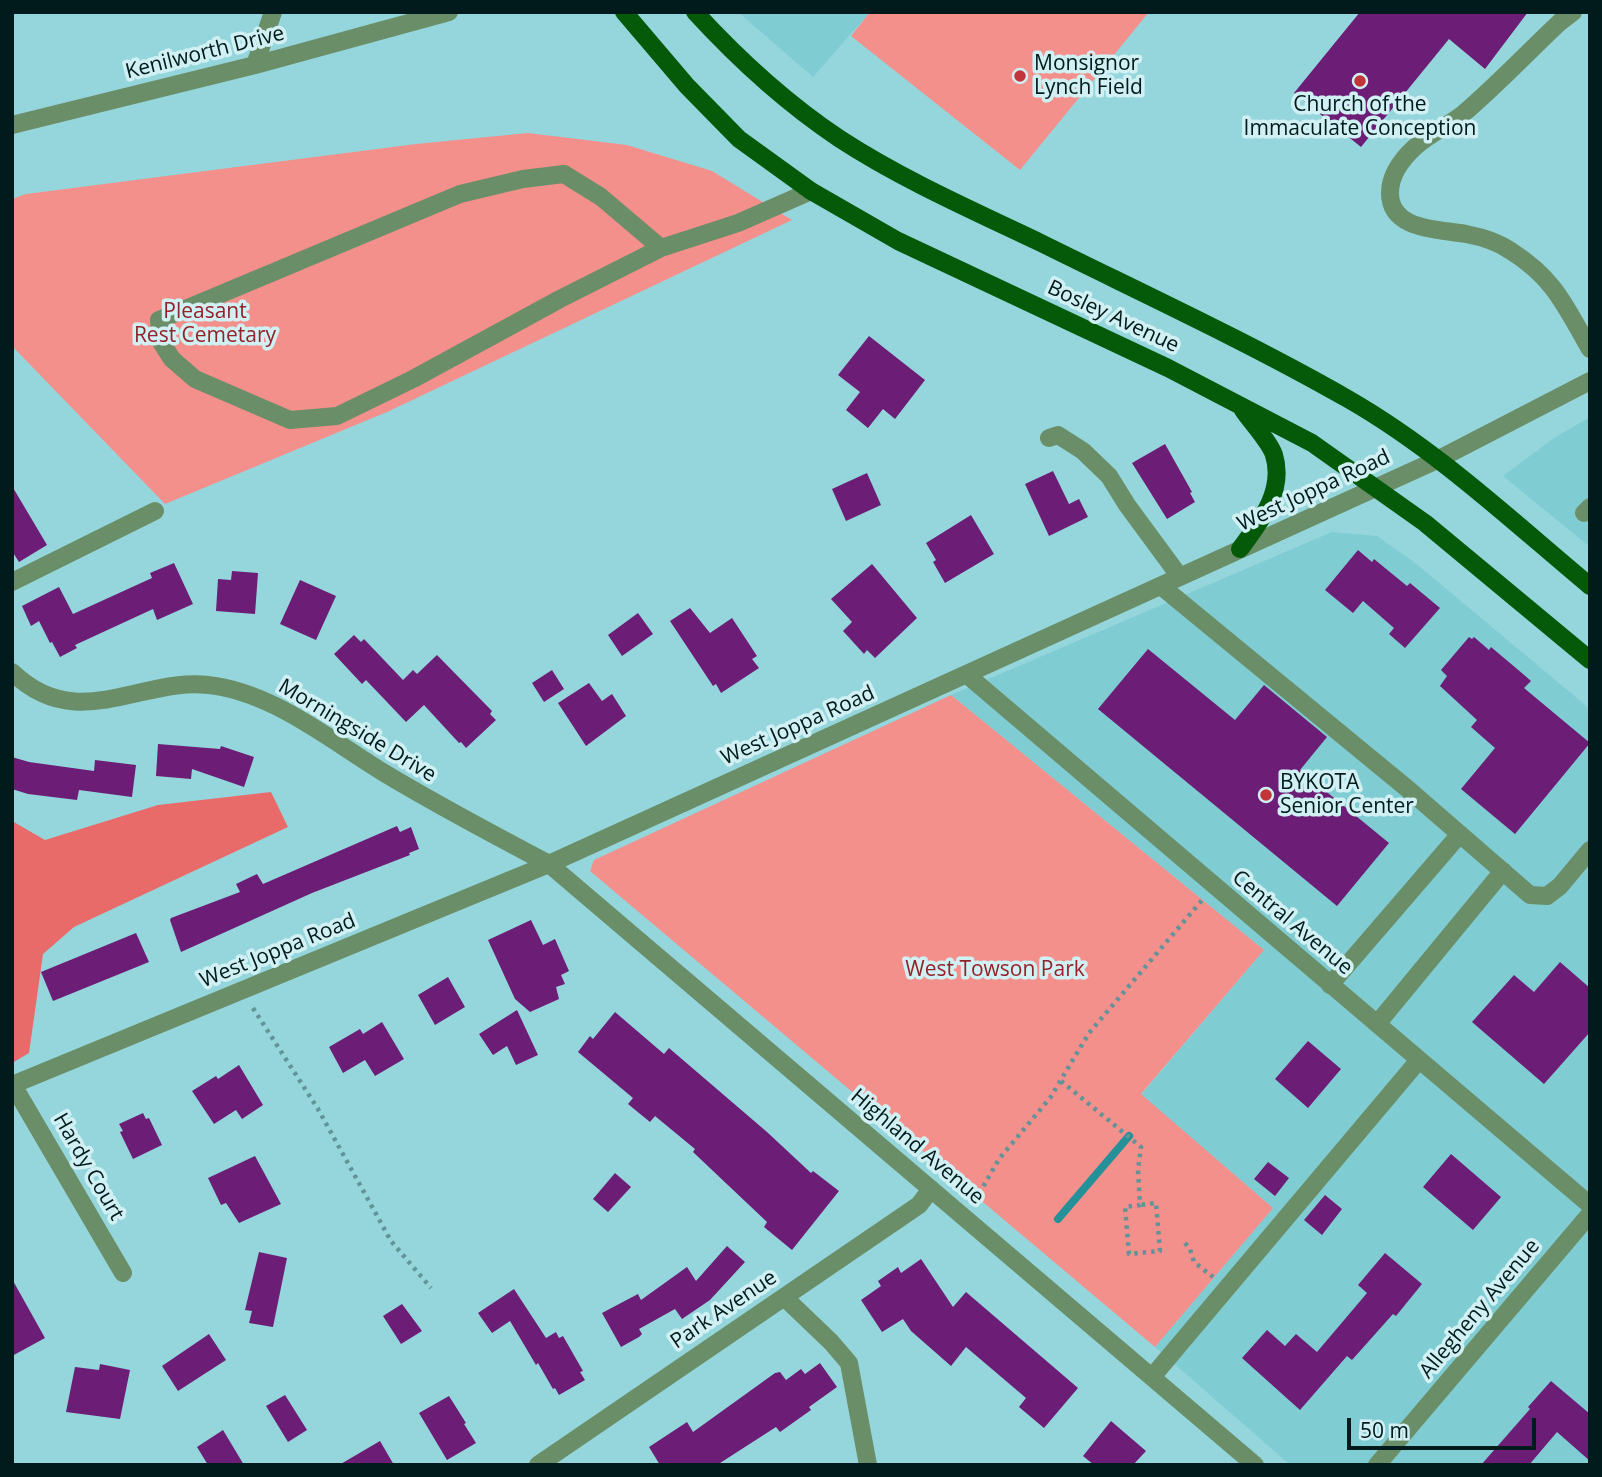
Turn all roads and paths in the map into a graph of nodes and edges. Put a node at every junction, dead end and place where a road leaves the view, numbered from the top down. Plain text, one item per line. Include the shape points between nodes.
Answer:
1 (273, 12) edge
2 (450, 12) edge
3 (624, 12) edge
4 (695, 12) edge
5 (1573, 12) edge
6 (255, 65) junction
7 (12, 125) edge
8 (811, 191) junction
9 (661, 248) junction
10 (1590, 349) edge
11 (1590, 381) edge
12 (1241, 407) junction
13 (1049, 438) dead end
14 (1439, 459) junction
15 (1377, 487) junction
16 (155, 511) dead end
17 (1240, 549) junction
18 (1180, 577) junction
19 (12, 583) edge
20 (1161, 586) junction
21 (1590, 586) edge
22 (1590, 660) edge
23 (12, 672) edge
24 (965, 674) junction
25 (1460, 834) junction
26 (1590, 850) edge
27 (549, 864) junction
28 (1503, 871) junction
29 (1214, 886) junction
30 (1330, 985) junction
31 (242, 991) junction
32 (1377, 1024) junction
33 (1419, 1060) junction
34 (1061, 1081) junction
35 (13, 1085) edge
36 (931, 1189) junction
37 (975, 1202) dead end
38 (1140, 1205) junction
39 (1590, 1205) edge
40 (1590, 1214) edge
41 (1185, 1244) dead end
42 (123, 1273) dead end
43 (430, 1288) dead end
44 (1227, 1289) junction
45 (783, 1297) junction
46 (1153, 1377) junction
47 (538, 1465) edge
48 (868, 1465) edge
49 (1255, 1465) edge
50 (1377, 1465) edge

1 - 6 street
2 - 6 street, Kenilworth Drive
3 - 8 main road, Bosley Avenue via 740,139
4 - 14 main road, Bosley Avenue via 775,91 841,139 926,187 1270,357 1350,401
5 - 10 street via 1461,115 1415,147 1394,174 1390,199 1403,220 1500,244 1540,271 1560,294
6 - 7 street, Kenilworth Drive
8 - 9 street via 738,223
8 - 12 main road, Bosley Avenue via 898,241
9 - 9 street via 337,416 290,420 195,379 161,342 159,320 460,194 523,179 564,174 601,197
11 - 14 street, West Joppa Road
12 - 15 main road, Bosley Avenue via 1312,443
12 - 17 main road via 1274,454 1275,475 1266,514
13 - 18 street via 1058,435 1109,476
14 - 15 street, West Joppa Road
14 - 21 main road, Bosley Avenue
15 - 17 street, West Joppa Road
15 - 22 main road, Bosley Avenue
16 - 19 street
17 - 18 street, West Joppa Road
18 - 20 street, West Joppa Road
20 - 24 street, West Joppa Road
20 - 25 street
23 - 27 street, Morningside Drive via 41,692 65,700 120,699 183,684 215,685 246,694
24 - 27 street, West Joppa Road
24 - 29 street, Central Avenue
25 - 28 street
25 - 30 street
26 - 28 street via 1547,896 1530,895
27 - 31 street, West Joppa Road
27 - 36 street, Highland Avenue
28 - 32 street
29 - 30 street, Central Avenue
29 - 34 path via 1089,1033
30 - 32 street, Central Avenue
31 - 35 street, West Joppa Road
31 - 43 path via 318,1108 391,1241
32 - 33 street, Central Avenue
33 - 39 street, Central Avenue
33 - 44 street
34 - 37 path via 999,1159
34 - 38 path via 1141,1147
35 - 42 street, Hardy Court
36 - 45 street, Park Avenue via 919,1205
36 - 46 street, Highland Avenue
38 - 38 path via 1125,1207 1129,1254 1160,1251 1156,1203
40 - 50 street, Allegheny Avenue
41 - 44 path via 1194,1262
44 - 46 street
45 - 47 street, Park Avenue
45 - 48 street via 849,1363
46 - 49 street, Highland Avenue

